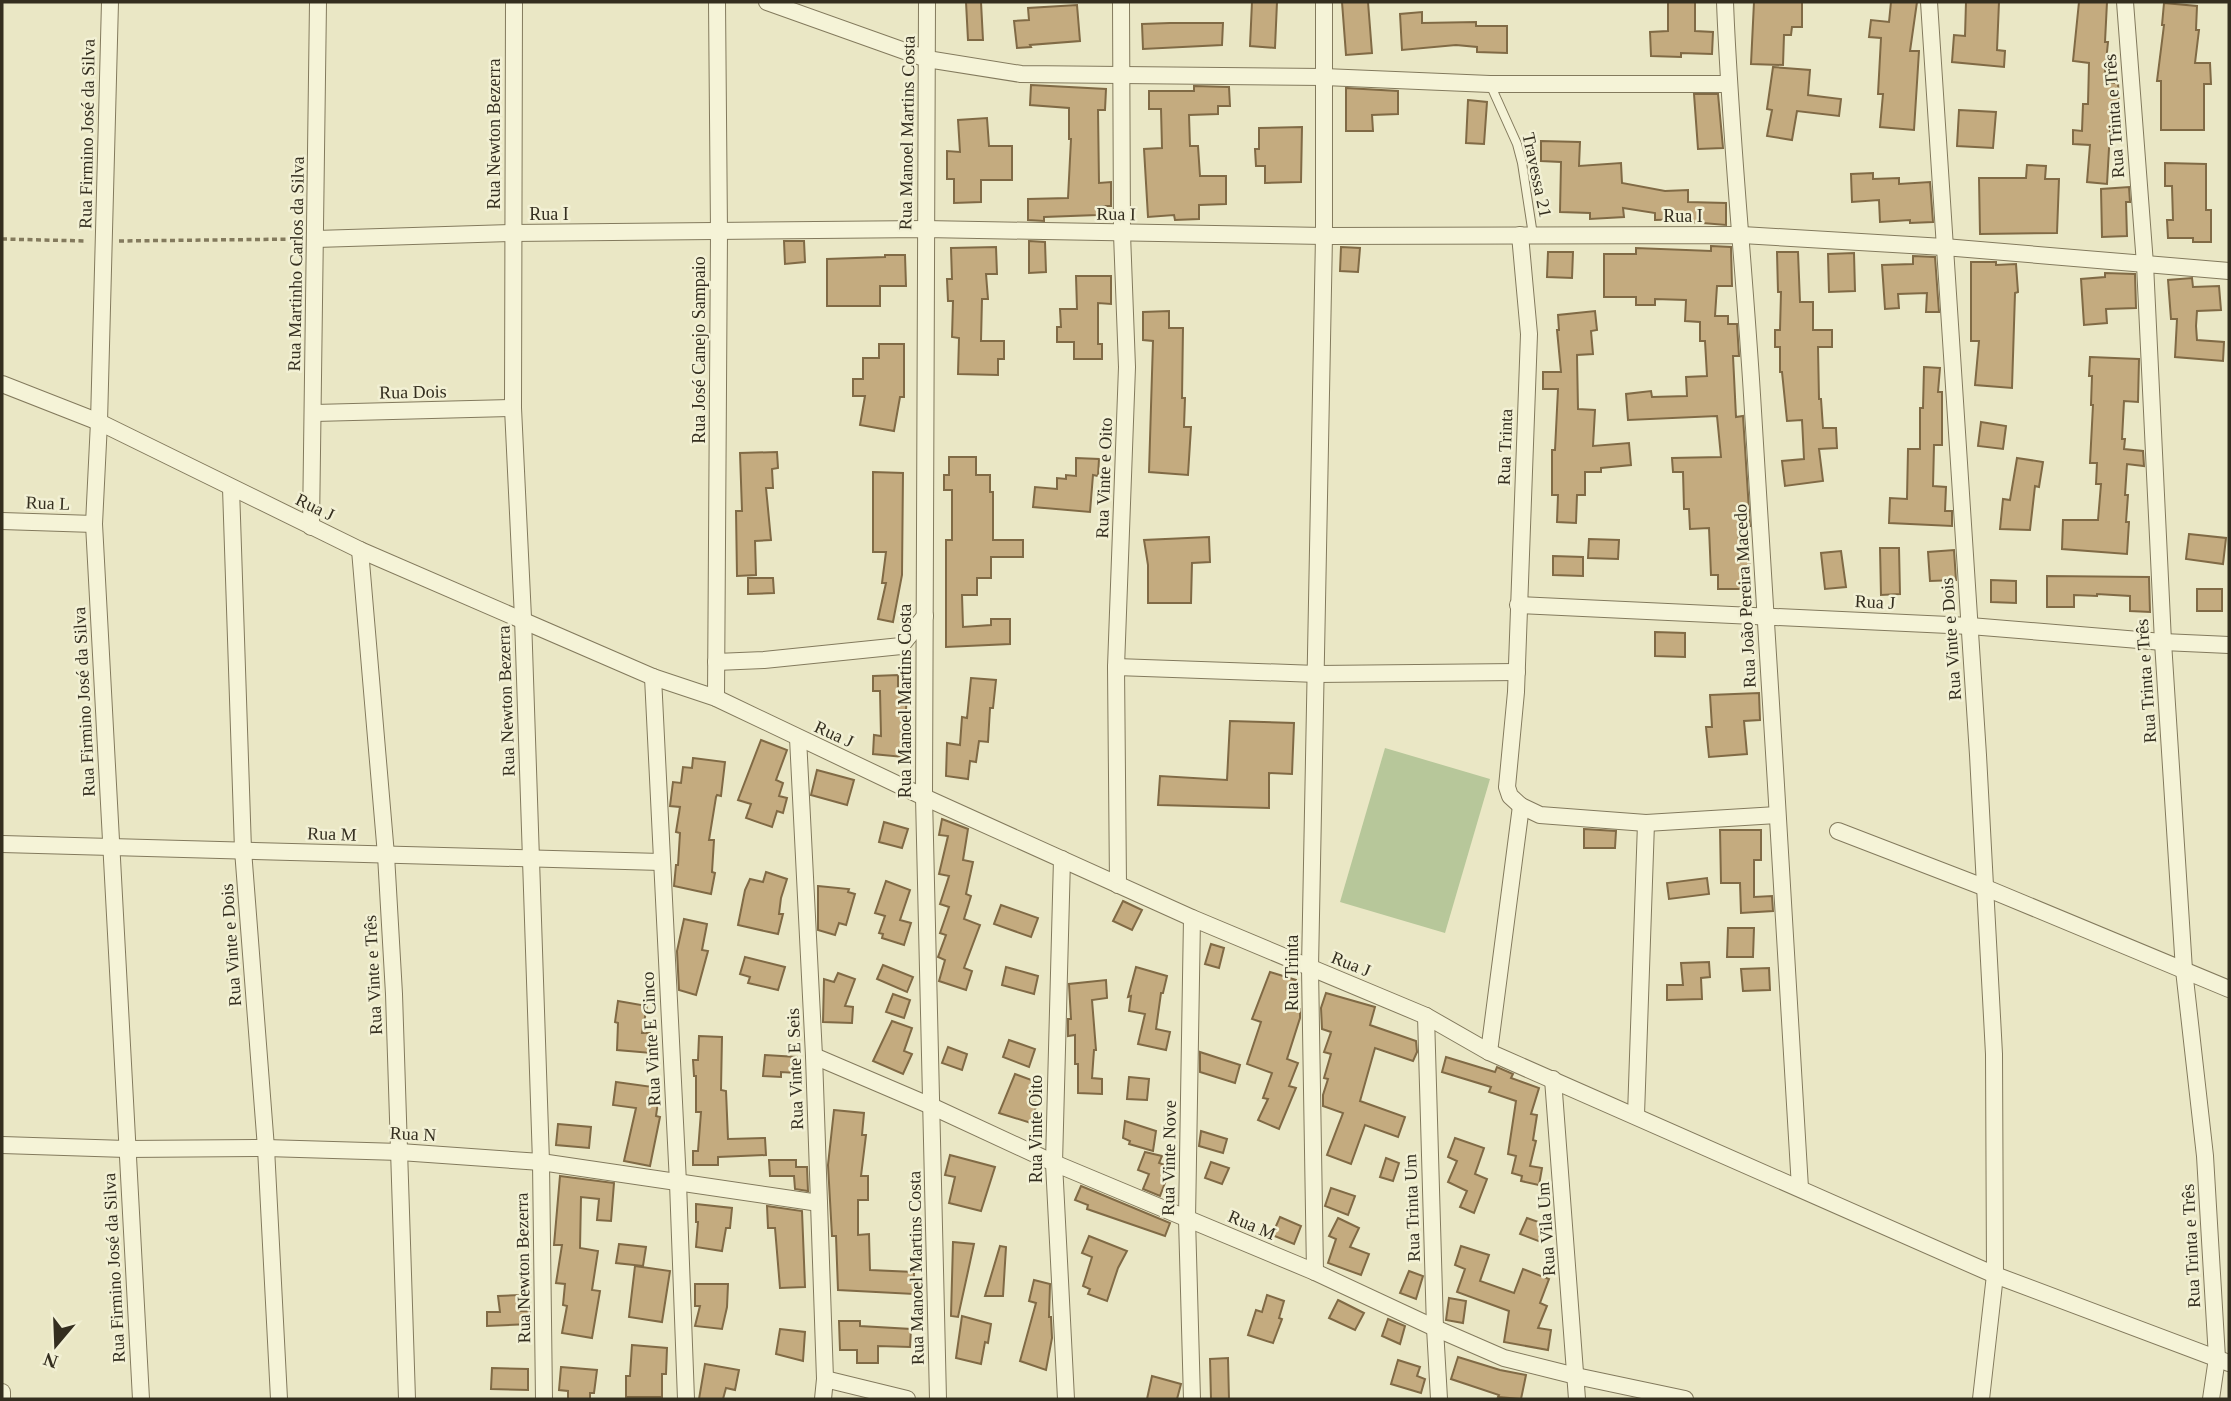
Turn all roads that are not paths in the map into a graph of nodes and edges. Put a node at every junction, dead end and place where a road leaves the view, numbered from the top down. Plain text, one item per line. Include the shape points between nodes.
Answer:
1 (110, 2) edge
2 (318, 2) edge
3 (514, 2) edge
4 (717, 2) edge
5 (766, 2) edge
6 (927, 2) edge
7 (1121, 2) edge
8 (1324, 2) edge
9 (1725, 2) edge
10 (1928, 2) edge
11 (2125, 2) edge
12 (928, 59) junction
13 (1123, 74) junction
14 (1324, 77) junction
15 (1490, 84) junction
16 (1728, 84) junction
17 (925, 229) junction
18 (719, 232) junction
19 (512, 233) junction
20 (1122, 234) junction
21 (1526, 235) junction
22 (1742, 235) junction
23 (1324, 236) junction
24 (316, 239) junction
25 (1944, 247) junction
26 (2144, 264) junction
27 (2229, 271) edge
28 (2, 384) edge
29 (513, 408) junction
30 (314, 414) junction
31 (99, 422) junction
32 (231, 488) junction
33 (2, 521) edge
34 (94, 524) junction
35 (312, 527) junction
36 (359, 550) junction
37 (1518, 605) junction
38 (925, 616) junction
39 (1766, 617) junction
40 (523, 618) junction
41 (1970, 626) junction
42 (2163, 642) junction
43 (2229, 645) edge
44 (716, 662) junction
45 (1116, 667) junction
46 (1517, 672) junction
47 (1317, 674) junction
48 (653, 677) junction
49 (716, 698) junction
50 (798, 738) junction
51 (924, 797) junction
52 (1521, 806) junction
53 (1777, 815) junction
54 (1646, 823) junction
55 (1838, 831) dead end
56 (2, 844) edge
57 (111, 849) junction
58 (243, 850) junction
59 (386, 855) junction
60 (530, 857) junction
61 (1062, 859) junction
62 (661, 862) junction
63 (1118, 884) junction
64 (1986, 888) junction
65 (1192, 918) junction
66 (1310, 968) junction
67 (2184, 970) junction
68 (2229, 989) edge
69 (1426, 1016) junction
70 (1489, 1052) junction
71 (814, 1056) junction
72 (1553, 1079) junction
73 (931, 1106) junction
74 (1636, 1115) junction
75 (2, 1145) edge
76 (266, 1148) junction
77 (126, 1149) junction
78 (400, 1152) junction
79 (541, 1163) junction
80 (1054, 1163) junction
81 (678, 1183) junction
82 (1800, 1188) junction
83 (819, 1203) junction
84 (1187, 1219) junction
85 (1315, 1272) junction
86 (1995, 1275) junction
87 (1435, 1328) junction
88 (2223, 1361) edge
89 (1576, 1376) junction
90 (825, 1379) junction
91 (2, 1392) edge
92 (2, 1399) edge
93 (141, 1399) edge
94 (279, 1399) edge
95 (407, 1399) edge
96 (544, 1399) edge
97 (687, 1399) edge
98 (823, 1399) edge
99 (907, 1399) edge
100 (938, 1399) edge
101 (1066, 1399) edge
102 (1192, 1399) edge
103 (1439, 1399) edge
104 (1577, 1399) edge
105 (1685, 1399) edge
106 (1981, 1399) edge
107 (2211, 1399) edge

1 - 31 street, Rua Firmino José da Silva
2 - 24 street, Rua Martinho Carlos da Silva
3 - 19 street, Rua Newton Bezerra
4 - 18 street, Rua José Canejo Sampaio
5 - 12 street
6 - 12 street, Rua Manoel Martins Costa
7 - 13 street, Rua Vinte e Oito
8 - 14 street, Rua Trinta
9 - 16 street, Rua João Pereira Macedo
10 - 25 street, Rua Vinte e Dois
11 - 26 street, Rua Trinta e Três
12 - 13 street via 1021,74
12 - 17 street, Rua Manoel Martins Costa
13 - 14 street
13 - 20 street, Rua Vinte e Oito
14 - 15 street
14 - 23 street, Rua Trinta
15 - 16 street
15 - 21 lane, Travessa 21 via 1517,144
16 - 22 street, Rua João Pereira Macedo
17 - 18 street, Rua I
17 - 20 street, Rua I
17 - 38 street, Rua Manoel Martins Costa
18 - 19 street, Rua I
18 - 44 street, Rua José Canejo Sampaio
19 - 24 street, Rua I
19 - 29 street, Rua Newton Bezerra
20 - 23 street, Rua I
20 - 45 street, Rua Vinte e Oito via 1127,367
21 - 22 street, Rua I
21 - 23 street, Rua I
21 - 37 street, Rua Trinta via 1529,334
22 - 25 street, Rua I
22 - 39 street, Rua João Pereira Macedo
23 - 47 street, Rua Trinta
24 - 30 street, Rua Martinho Carlos da Silva
25 - 26 street, Rua I
25 - 41 street, Rua Vinte e Dois
26 - 27 street, Rua I
26 - 42 street, Rua Trinta e Três
28 - 31 street, Rua J
29 - 30 street, Rua Dois
29 - 40 street, Rua Newton Bezerra
30 - 35 street, Rua Martinho Carlos da Silva
31 - 32 street, Rua J
31 - 34 street, Rua Firmino José da Silva
32 - 35 street, Rua J
32 - 58 street, Rua Vinte e Dois
33 - 34 street, Rua L
34 - 57 street, Rua Firmino José da Silva
35 - 36 street, Rua J
36 - 40 street, Rua J
36 - 59 street, Rua Vinte e Três
37 - 39 street, Rua J
37 - 46 street, Rua Trinta
38 - 44 street via 901,646
38 - 51 street, Rua Manoel Martins Costa
39 - 41 street, Rua J
39 - 53 street, Rua João Pereira Macedo
40 - 48 street, Rua J
40 - 60 street, Rua Newton Bezerra
41 - 42 street, Rua J
41 - 64 street, Rua Vinte e Dois
42 - 43 street, Rua J
42 - 67 street, Rua Trinta e Três
44 - 49 street, Rua José Canejo Sampaio
45 - 47 street
45 - 63 street, Rua Vinte e Oito
46 - 47 street
46 - 52 street, Rua Trinta via 1507,787
47 - 66 street, Rua Trinta
48 - 49 street, Rua J
48 - 62 street, Rua Vinte E Cinco
49 - 50 street, Rua J
50 - 51 street, Rua J
50 - 71 street, Rua Vinte E Seis
51 - 61 street, Rua J
51 - 73 street, Rua Manoel Martins Costa
52 - 54 street via 1540,816
52 - 70 street
53 - 54 street
53 - 82 street, Rua João Pereira Macedo
54 - 74 street
55 - 64 street
56 - 57 street, Rua M
57 - 58 street, Rua M
57 - 77 street, Rua Firmino José da Silva
58 - 59 street, Rua M
58 - 76 street, Rua Vinte e Dois
59 - 60 street, Rua M
59 - 78 street, Rua Vinte e Três
60 - 62 street, Rua M
60 - 79 street, Rua Newton Bezerra
61 - 63 street, Rua J
61 - 80 street, Rua Vinte Oito
62 - 81 street, Rua Vinte E Cinco
63 - 65 street, Rua J
64 - 67 street
64 - 86 street, Rua Vinte e Dois via 1994,1067
65 - 66 street, Rua J
65 - 84 street, Rua Vinte Nove
66 - 69 street, Rua J
66 - 85 street, Rua Trinta
67 - 68 street
67 - 88 street, Rua Trinta e Três
69 - 70 street, Rua J
69 - 87 street, Rua Trinta Um
70 - 72 street, Rua J
71 - 73 street, Rua M
71 - 83 street, Rua Vinte E Seis
72 - 74 street, Rua J
72 - 89 street, Rua Vila Um
73 - 80 street, Rua M
73 - 100 street, Rua Manoel Martins Costa
74 - 82 street, Rua J
75 - 77 street, Rua N
76 - 77 street, Rua N
76 - 78 street, Rua N
76 - 94 street, Rua Vinte e Dois
77 - 93 street, Rua Firmino José da Silva
78 - 79 street, Rua N
78 - 95 street, Rua Vinte e Três
79 - 81 street, Rua N
79 - 96 street, Rua Newton Bezerra
80 - 84 street, Rua M
80 - 101 street, Rua Vinte Oito
81 - 83 street, Rua N
81 - 97 street, Rua Vinte E Cinco
82 - 86 street, Rua J
83 - 90 street, Rua Vinte E Seis
84 - 85 street, Rua M
84 - 102 street, Rua Vinte Nove
85 - 87 street, Rua M
86 - 88 street, Rua J
86 - 106 street, Rua Vinte e Dois
87 - 89 street, Rua M via 1504,1358
87 - 103 street, Rua Trinta Um
88 - 107 street, Rua Trinta e Três
89 - 104 street, Rua Vila Um
89 - 105 street, Rua M
90 - 98 street, Rua Vinte E Seis
90 - 99 street
91 - 92 street

